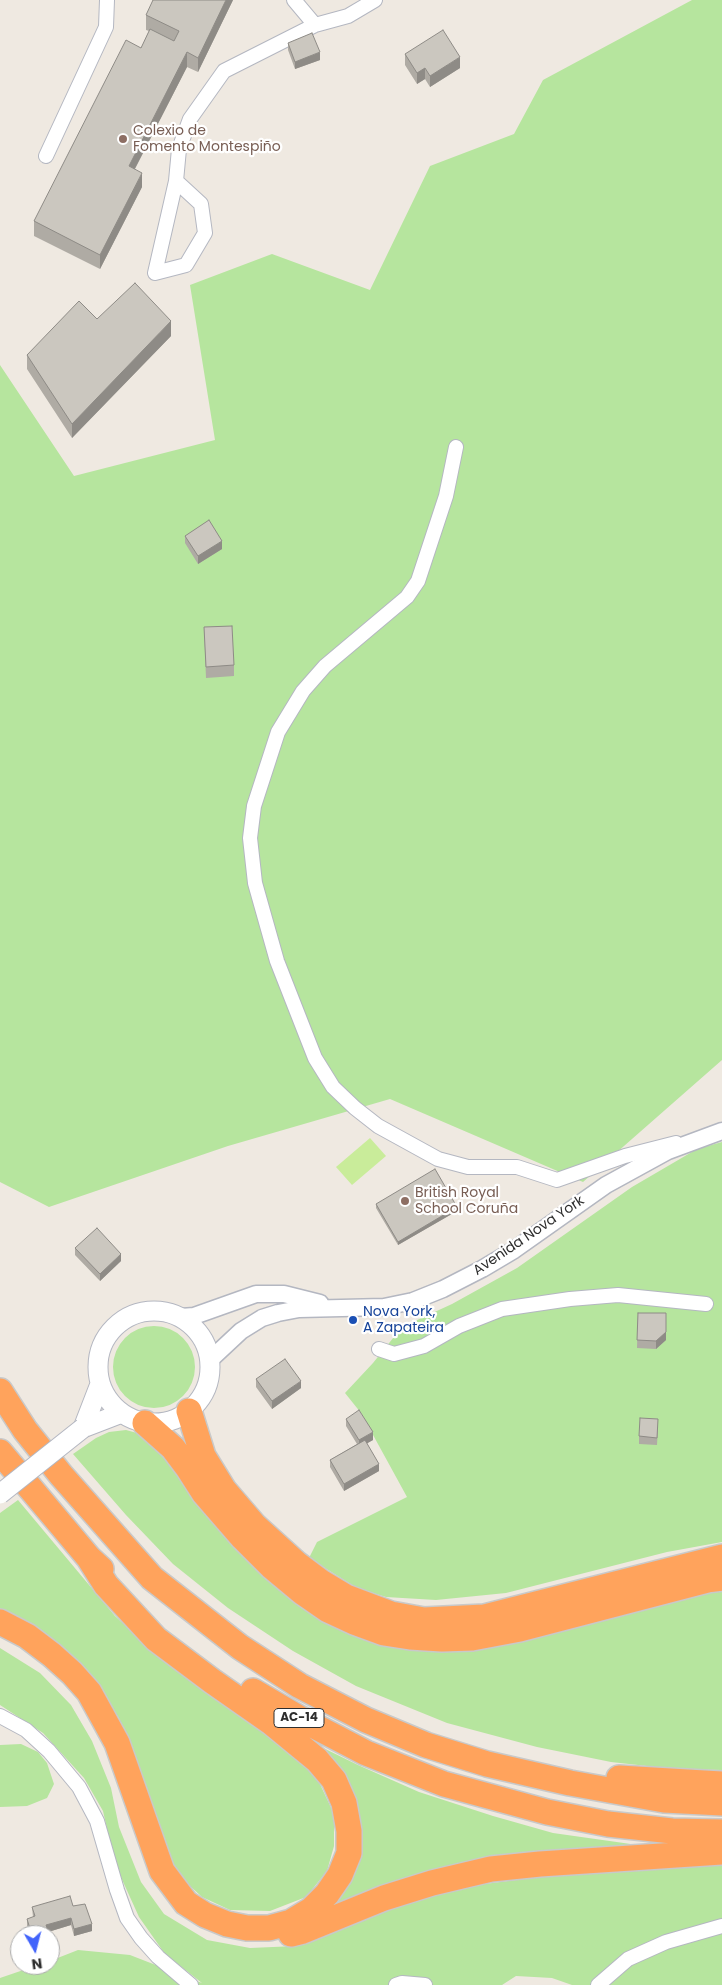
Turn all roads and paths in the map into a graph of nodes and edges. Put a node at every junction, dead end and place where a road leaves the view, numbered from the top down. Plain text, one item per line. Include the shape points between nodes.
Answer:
1 (107, 0) edge
2 (294, 0) edge
3 (374, 0) edge
4 (315, 25) junction
5 (46, 156) dead end
6 (176, 181) junction
7 (456, 447) dead end
8 (717, 1132) edge
9 (706, 1304) dead end
10 (336, 1308) junction
11 (181, 1317) junction
12 (379, 1350) dead end
13 (210, 1359) junction
14 (100, 1384) junction
15 (0, 1391) edge
16 (190, 1411) junction
17 (122, 1413) junction
18 (146, 1423) junction
19 (83, 1428) junction
20 (0, 1452) edge
21 (0, 1494) edge
22 (722, 1557) edge
23 (89, 1558) junction
24 (722, 1578) edge
25 (0, 1622) edge
26 (0, 1633) edge
27 (0, 1716) edge
28 (570, 1784) junction
29 (722, 1784) edge
30 (722, 1792) edge
31 (664, 1800) junction
32 (722, 1803) edge
33 (722, 1832) edge
34 (722, 1852) edge
35 (722, 1926) edge
36 (191, 1985) edge
37 (396, 1985) edge
38 (425, 1985) edge
39 (598, 1985) edge

1 - 5 street via 106,27
2 - 4 street
3 - 4 street via 348,16
4 - 6 street via 224,71 190,119 179,149
6 - 6 street via 172,200 155,273 186,264 205,233 201,204
7 - 8 street, Avenida Nova York via 446,496 418,580 407,597 325,666 303,691 278,732 254,806 250,838 255,883 277,961 315,1058 333,1087 378,1126 438,1158 468,1167 517,1167 557,1180 625,1156
8 - 10 street, Avenida Nova York via 668,1152 606,1185 514,1250 444,1290 413,1302 384,1307
9 - 12 street via 618,1295 570,1299 502,1309 459,1326 424,1346 394,1354
10 - 11 street, Avenida Nova York via 284,1294 256,1294 194,1316
10 - 13 street, Avenida Nova York via 299,1309 262,1318 241,1330
11 - 13 main road via 206,1342
11 - 14 main road via 166,1311 150,1310 135,1313 121,1321 101,1346 98,1361
13 - 16 main road via 211,1374 207,1388
14 - 17 main road via 105,1396
14 - 19 main road
15 - 28 highway, AC-14 via 61,1475 152,1578 240,1647 300,1686 366,1720 426,1745
16 - 18 main road via 168,1421
16 - 22 highway via 203,1456 224,1490 254,1525 321,1582 346,1597 391,1614 424,1620 484,1617
17 - 18 main road
17 - 19 main road
18 - 24 highway via 173,1448 204,1493 272,1567 328,1610 384,1633 442,1639 472,1638
19 - 21 main road, bridge
20 - 23 highway, AC-14
23 - 25 highway via 106,1586 156,1639 272,1723 317,1760 334,1780 344,1802 349,1831 348,1853 340,1875 311,1910 291,1922 269,1928 247,1928 226,1924 186,1903 162,1872 117,1743 89,1692 52,1655 27,1636
23 - 33 highway, AC-14 via 158,1625 205,1659 266,1700 366,1753 444,1784 547,1812 626,1826
26 - 34 highway via 28,1649 76,1693 98,1726 114,1763 134,1829 154,1879 181,1913 224,1934 249,1939 303,1931 384,1898 491,1869
27 - 36 street via 26,1730 49,1751 79,1787 98,1821 127,1918 158,1958
28 - 29 highway via 616,1778
28 - 31 highway, AC-14
30 - 31 highway via 682,1791
31 - 32 highway, AC-14
35 - 39 street via 666,1942 628,1959
37 - 38 street

